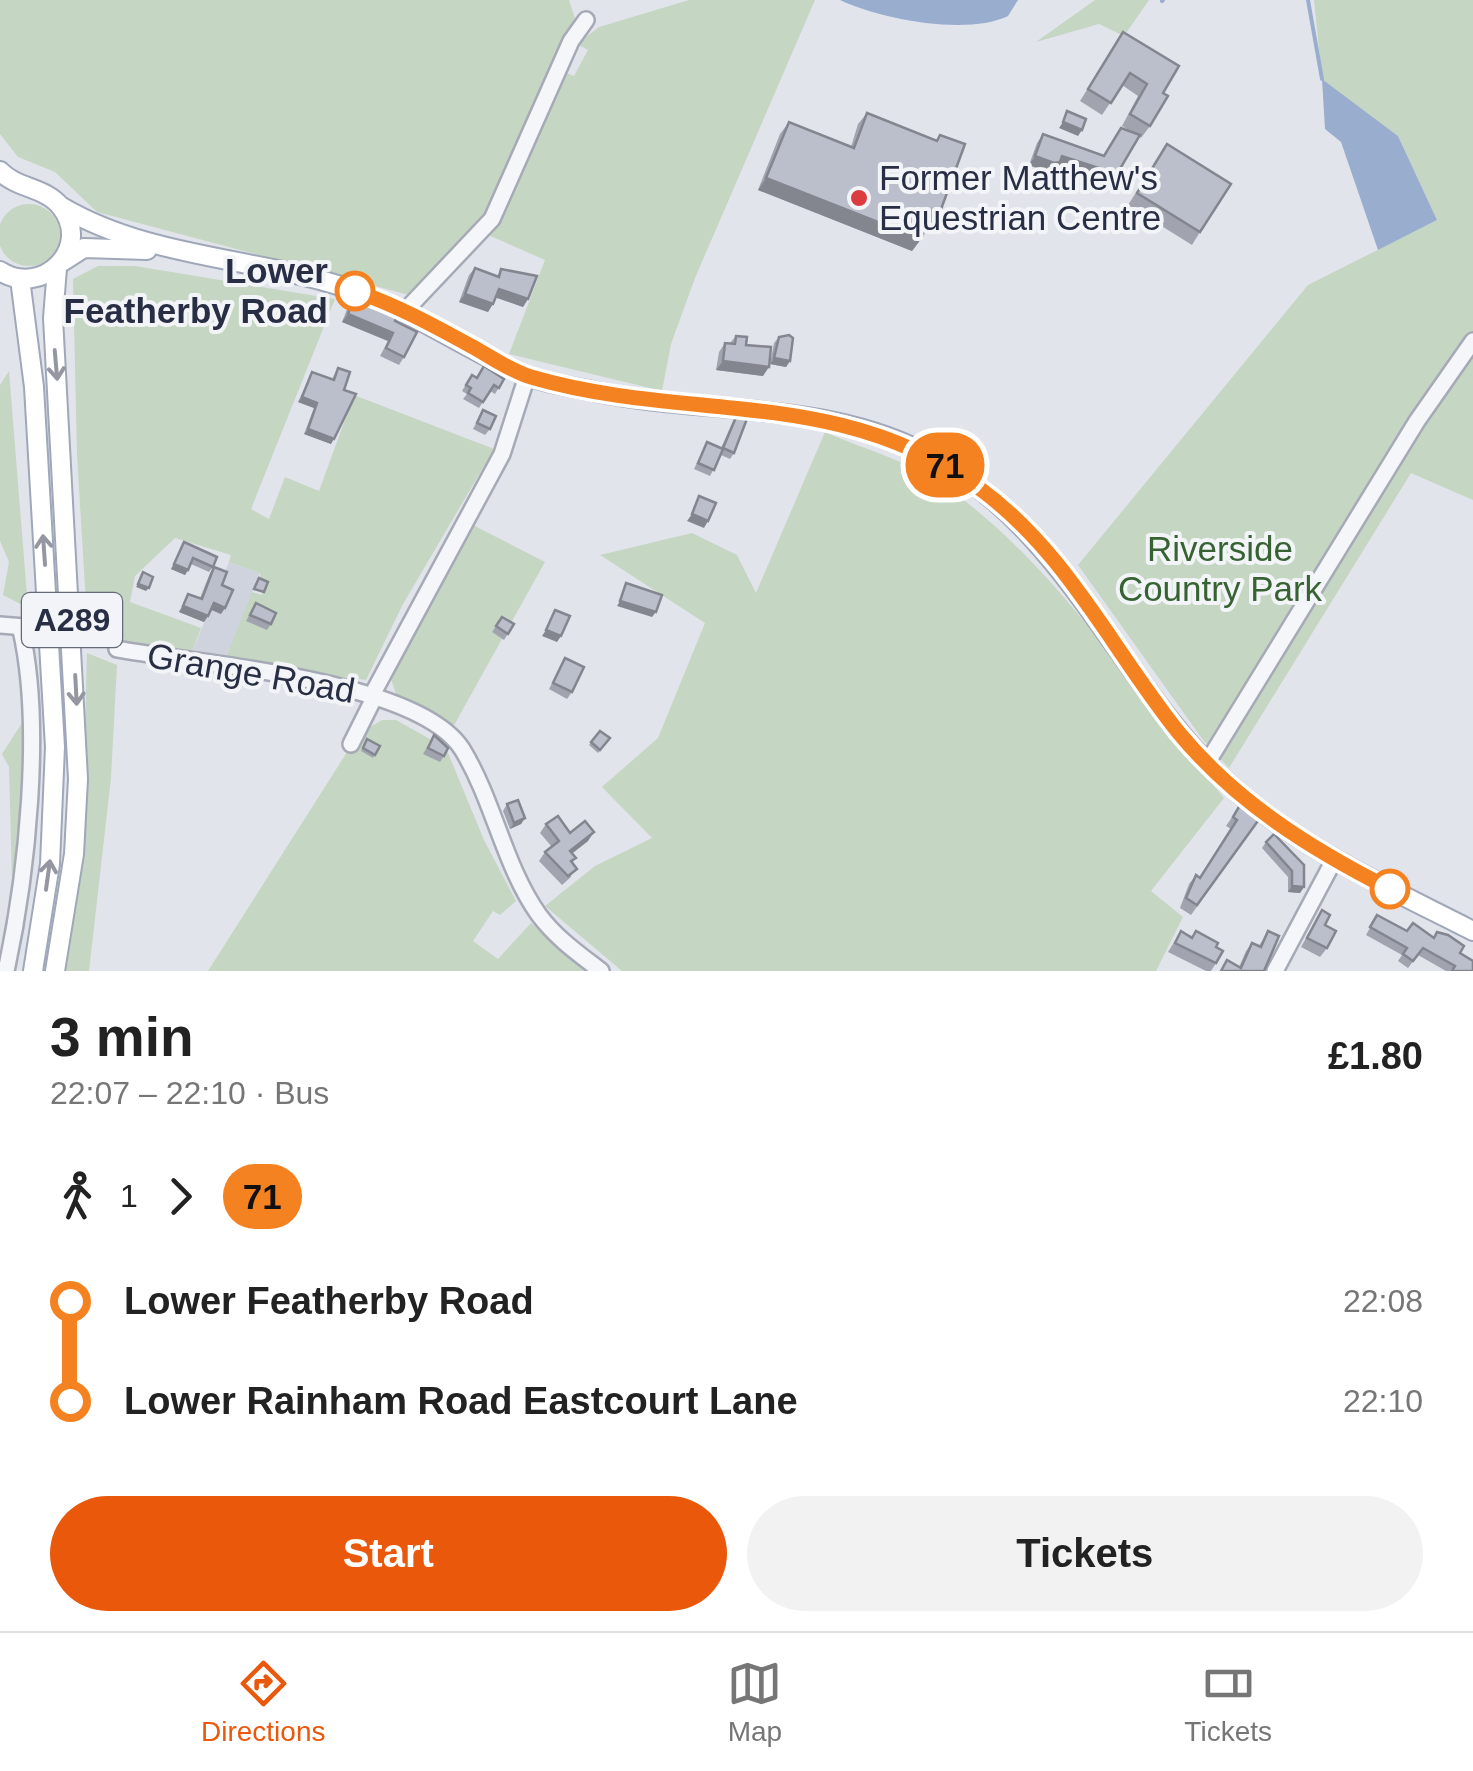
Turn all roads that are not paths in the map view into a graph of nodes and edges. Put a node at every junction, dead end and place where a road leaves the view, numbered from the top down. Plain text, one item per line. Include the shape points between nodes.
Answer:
1 (586, 20) dead end
2 (0, 171) edge
3 (34, 190) junction
4 (0, 198) edge
5 (62, 208) junction
6 (177, 250) junction
7 (60, 265) junction
8 (0, 271) edge
9 (20, 279) junction
10 (405, 311) junction
11 (1473, 340) edge
12 (527, 376) junction
13 (0, 625) edge
14 (116, 649) dead end
15 (373, 696) junction
16 (352, 744) dead end
17 (1207, 763) junction
18 (1334, 860) junction
19 (1473, 931) edge
20 (6, 971) edge
21 (33, 971) edge
22 (55, 971) edge
23 (601, 971) edge
24 (1275, 971) edge

1 - 10 street via 492,220
2 - 3 main road
3 - 4 main road
3 - 5 main road
5 - 6 main road via 104,229
5 - 7 main road via 71,234
6 - 7 main road via 84,248
6 - 10 main road via 320,280
7 - 9 main road
7 -> 22 main road, A289 via 52,318 78,779
8 - 9 main road
21 -> 9 main road, A289 via 50,864 55,747 34,387
10 - 12 main road
11 - 17 street
12 - 15 street via 502,454
12 - 17 main road via 602,393 830,420 931,456 985,492 1049,554
13 - 20 street via 21,630 26,665 28,793
14 - 15 street, Grange Road
15 - 16 street
15 - 23 street, Grange Road via 420,717 460,746 536,909
17 - 18 main road via 1263,813
18 - 19 main road
18 - 24 street

